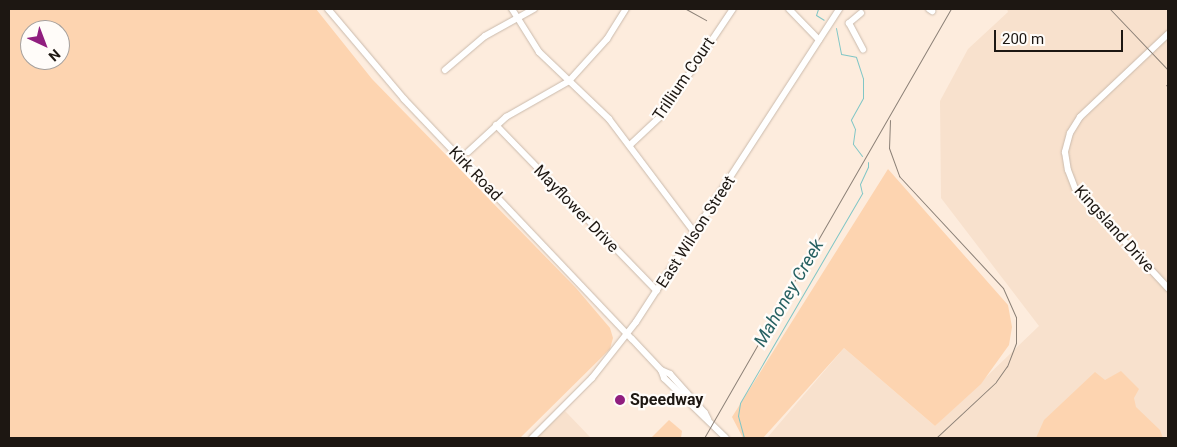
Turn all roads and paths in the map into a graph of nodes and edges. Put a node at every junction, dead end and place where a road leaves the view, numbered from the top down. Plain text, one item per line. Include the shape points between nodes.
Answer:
1 (328, 9) edge
2 (512, 9) edge
3 (534, 9) edge
4 (626, 9) edge
5 (733, 9) edge
6 (789, 9) edge
7 (839, 9) edge
8 (861, 13) dead end
9 (516, 18) junction
10 (1168, 34) edge
11 (819, 40) junction
12 (862, 49) dead end
13 (445, 70) dead end
14 (569, 81) junction
15 (496, 125) junction
16 (630, 145) junction
17 (468, 152) dead end
18 (695, 233) junction
19 (1168, 288) edge
20 (657, 291) junction
21 (628, 334) junction
22 (532, 438) edge
23 (726, 438) edge

1 - 21 street, Kirk Road via 397,92
2 - 9 street
3 - 9 street
4 - 14 street via 607,39
5 - 16 street, Trillium Court via 661,116
6 - 11 street
7 - 11 street, East Wilson Street
8 - 12 street via 849,23
9 - 13 street via 485,36
9 - 14 street via 538,52
10 - 19 street, Kingsland Drive via 1085,112 1070,132 1066,152 1070,177 1081,196
11 - 18 street, East Wilson Street
14 - 15 street
14 - 16 street via 609,119
15 - 17 street
15 - 20 street, Mayflower Drive
16 - 18 street
18 - 20 street, East Wilson Street
20 - 21 street, East Wilson Street
21 - 22 street, East Wilson Street via 585,385
21 - 23 street, Kirk Road via 661,370 670,374

